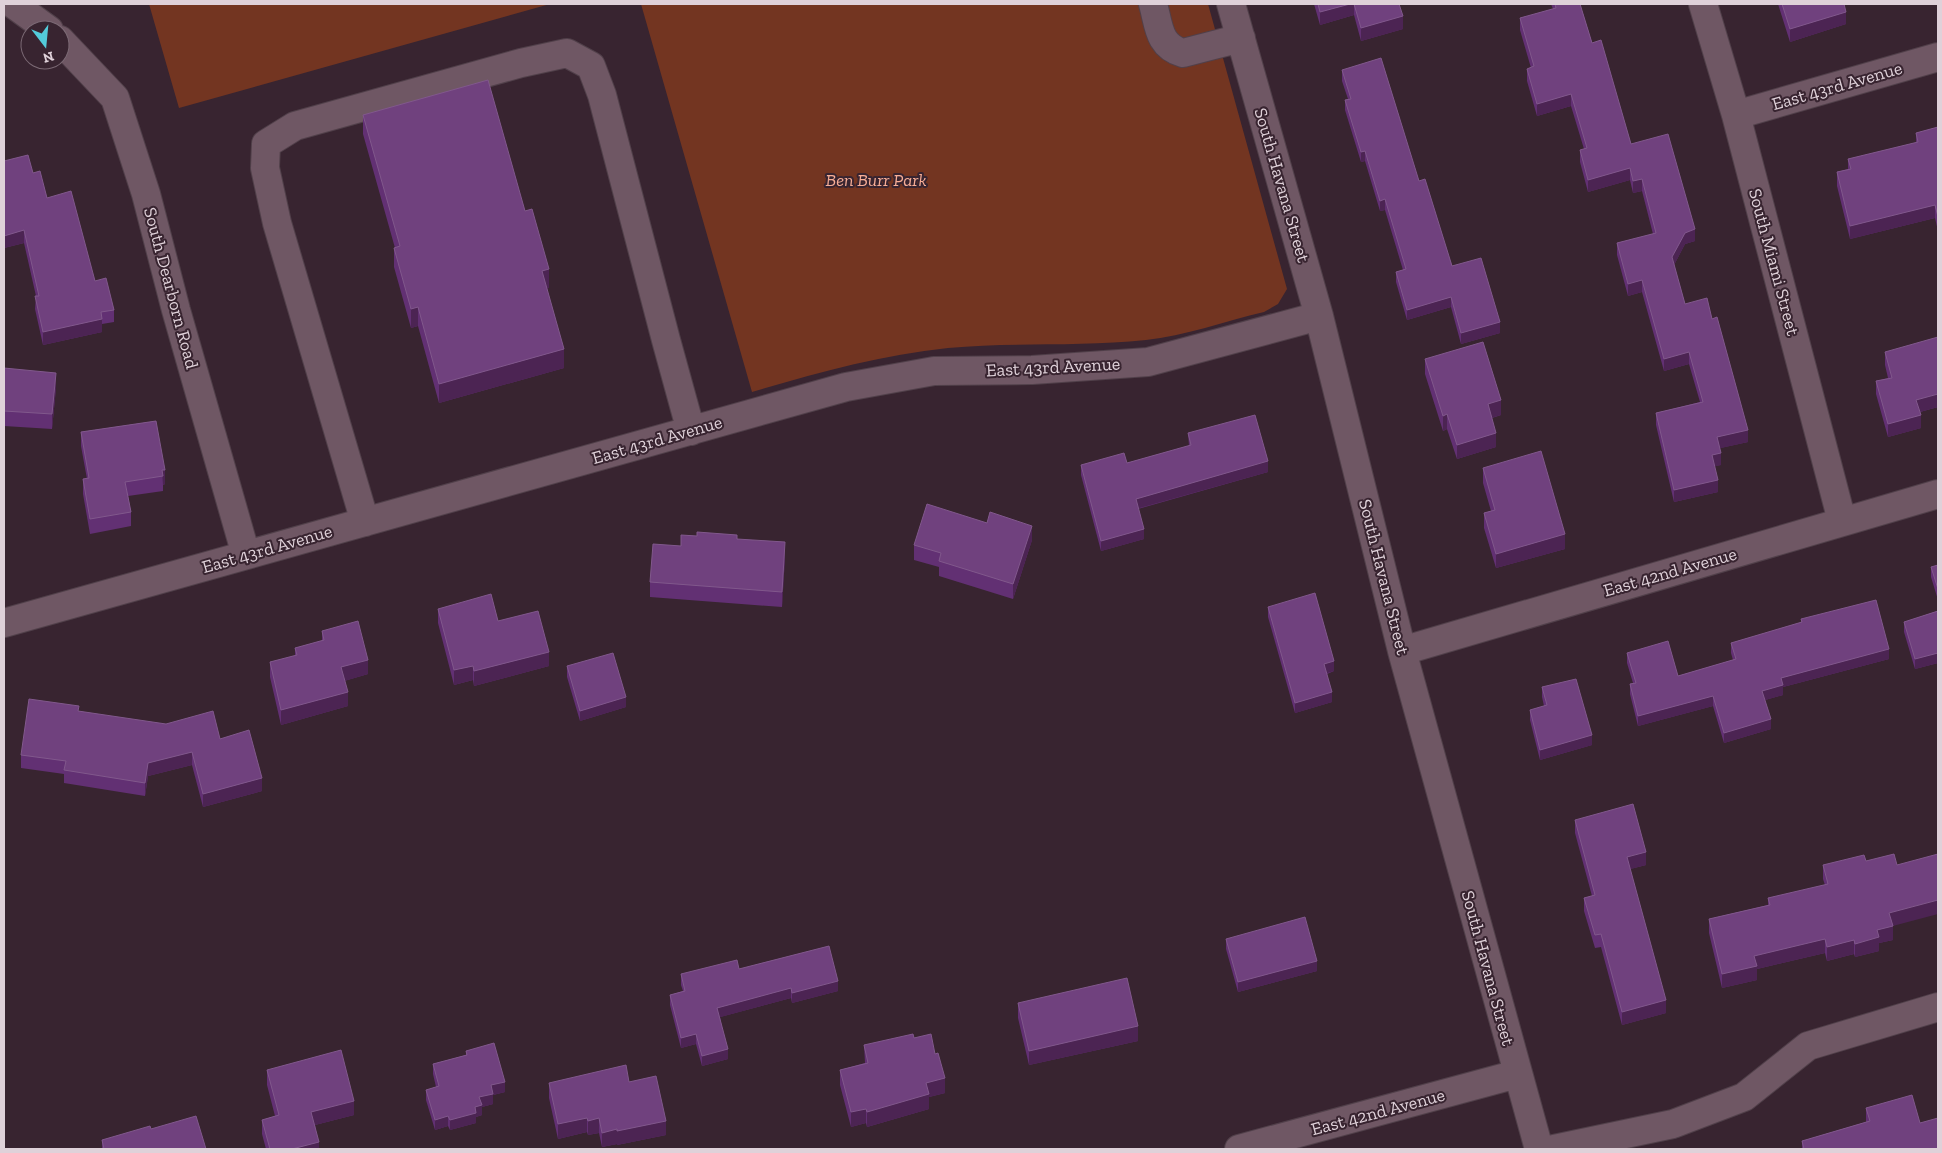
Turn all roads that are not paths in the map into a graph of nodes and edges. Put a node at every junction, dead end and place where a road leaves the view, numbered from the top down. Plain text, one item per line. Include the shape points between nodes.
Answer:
1 (13, 4) edge
2 (1153, 4) edge
3 (1231, 4) edge
4 (1703, 4) edge
5 (35, 20) edge
6 (1241, 38) junction
7 (70, 51) edge
8 (1938, 57) edge
9 (1736, 115) junction
10 (1320, 316) junction
11 (691, 430) junction
12 (1938, 494) edge
13 (1842, 521) junction
14 (365, 522) junction
15 (246, 555) junction
16 (4, 623) edge
17 (1402, 651) junction
18 (1938, 1007) edge
19 (1517, 1074) junction
20 (1239, 1149) edge
21 (1539, 1149) edge
22 (1554, 1149) edge

1 - 5 street
2 - 6 street via 1164,42 1174,50 1183,52
3 - 6 street, South Havana Street
4 - 9 street, South Miami Street
6 - 10 street, South Havana Street
7 - 15 street, South Dearborn Road via 115,98 146,194
8 - 9 street, East 43rd Avenue
9 - 13 street, South Miami Street
10 - 11 street, East 43rd Avenue via 1148,362 1032,370 934,371 846,387
10 - 17 street, South Havana Street
11 - 14 street, East 43rd Avenue
11 - 14 street via 602,95 591,66 567,53 295,126 266,144 265,168 277,223
12 - 13 street, East 42nd Avenue
13 - 17 street, East 42nd Avenue
14 - 15 street, East 43rd Avenue
15 - 16 street, East 43rd Avenue
17 - 19 street, South Havana Street
18 - 22 street via 1808,1046 1744,1097 1673,1124
19 - 20 street, East 42nd Avenue
19 - 21 street, South Havana Street

